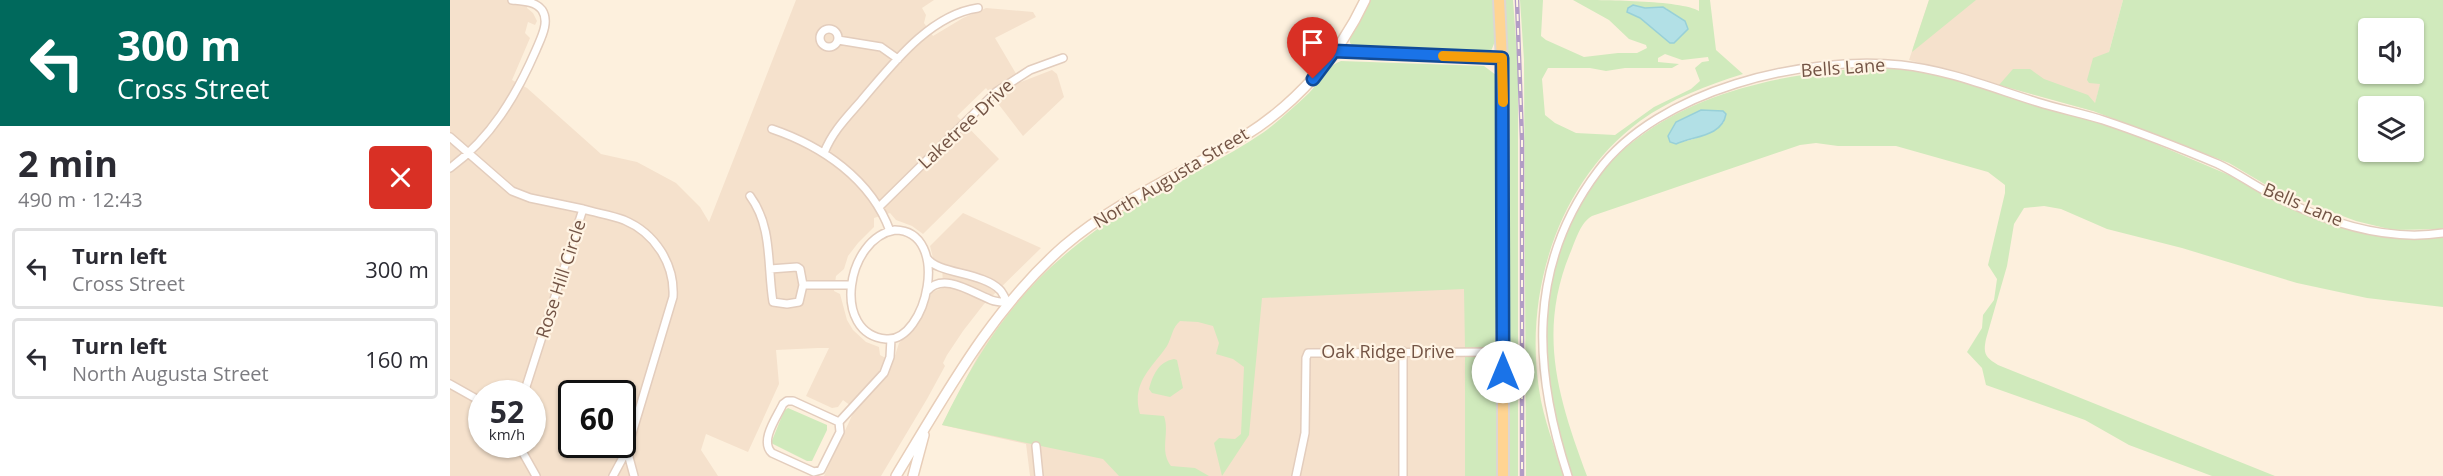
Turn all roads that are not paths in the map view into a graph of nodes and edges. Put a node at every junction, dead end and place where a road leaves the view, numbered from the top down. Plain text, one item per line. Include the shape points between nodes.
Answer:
1 (512, 0) edge
2 (1365, 0) edge
3 (1499, 0) edge
4 (978, 8) dead end
5 (838, 40) dead end
6 (1334, 51) junction
7 (1063, 58) dead end
8 (1502, 58) junction
9 (898, 59) junction
10 (772, 129) dead end
11 (450, 138) edge
12 (824, 153) junction
13 (469, 154) junction
14 (450, 168) edge
15 (750, 196) dead end
16 (879, 207) junction
17 (583, 209) junction
18 (890, 231) junction
19 (2443, 233) edge
20 (927, 258) junction
21 (770, 269) junction
22 (803, 285) junction
23 (851, 285) junction
24 (927, 291) junction
25 (1008, 303) junction
26 (891, 339) junction
27 (1403, 351) junction
28 (1503, 352) junction
29 (528, 380) edge
30 (450, 384) edge
31 (468, 394) edge
32 (636, 421) edge
33 (839, 422) junction
34 (926, 426) junction
35 (1036, 446) dead end
36 (526, 458) edge
37 (624, 458) edge
38 (629, 458) edge
39 (536, 476) edge
40 (613, 476) edge
41 (634, 476) edge
42 (896, 476) edge
43 (913, 476) edge
44 (1039, 476) edge
45 (1296, 476) edge
46 (1403, 476) edge
47 (1503, 476) edge
48 (1568, 476) edge

1 - 13 street via 535,4 545,16 544,30 510,102
2 - 6 main road, North Augusta Street
3 - 8 main road
4 - 9 street via 964,10 943,22
5 - 9 street via 881,47
6 - 8 street
6 - 25 main road, North Augusta Street via 1303,88 1265,121 1113,208 1063,247
7 - 16 street, Laketree Drive via 1030,70 996,92
8 - 28 main road
9 - 12 street via 837,129
10 - 12 street
11 - 13 street
12 - 16 street via 852,175
13 - 14 street
13 - 17 street via 514,192
15 - 21 street via 763,219
16 - 18 street
17 - 29 street, Rose Hill Circle
17 - 32 street, Rose Hill Circle via 620,218 641,230 662,252 672,275 671,308
18 - 20 street via 913,236
18 - 23 street via 865,250 856,264
19 - 48 street, Bells Lane via 2401,235 2355,226 2291,203 2220,165 2143,134 1930,70 1851,64 1749,81 1690,100 1646,126 1607,160 1568,218 1549,277 1542,336 1547,402
20 - 24 street
20 - 25 street via 935,266 981,279 1000,290
21 - 22 street via 797,267
21 - 22 street via 774,304 798,303
22 - 23 street
23 - 26 street via 854,311 862,327
24 - 25 street via 939,282 991,301
24 - 26 street via 909,327
25 - 34 main road, North Augusta Street
26 - 33 street via 890,357 882,376
27 - 28 street, Oak Ridge Drive
27 - 45 street, Oak Ridge Drive via 1308,353 1305,433
27 - 46 street
28 - 47 main road
30 - 31 street
33 - 33 street via 787,401 767,446 772,453 814,472 821,470 840,432
34 - 42 main road, North Augusta Street
34 - 43 main road
35 - 44 street
36 - 39 street
37 - 40 street, Rose Hill Circle
38 - 41 street

